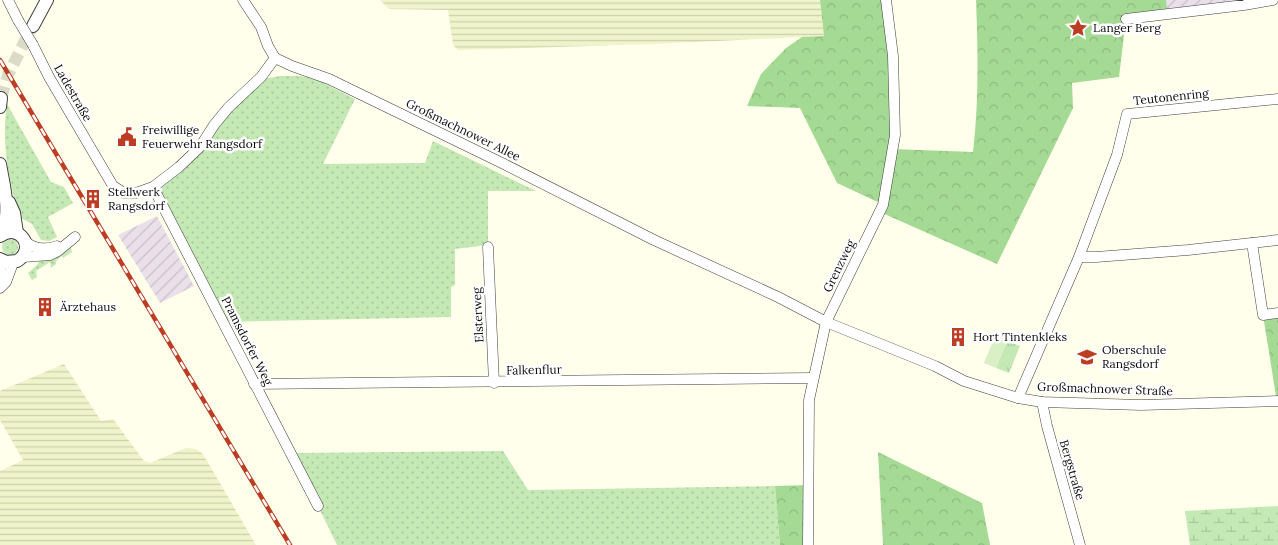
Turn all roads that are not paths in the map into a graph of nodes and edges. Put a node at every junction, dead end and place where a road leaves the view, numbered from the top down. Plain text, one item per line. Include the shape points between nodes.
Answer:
1 (8, 0) edge
2 (47, 0) edge
3 (243, 0) edge
4 (886, 0) edge
5 (1273, 0) edge
6 (1126, 19) dead end
7 (33, 26) tunnel mouth
8 (276, 58) junction
9 (1278, 99) edge
10 (0, 164) edge
11 (153, 187) junction
12 (7, 200) junction
13 (1, 235) edge
14 (21, 238) junction
15 (1278, 240) edge
16 (1252, 243) junction
17 (488, 247) dead end
18 (1079, 257) junction
19 (0, 259) edge
20 (18, 260) junction
21 (0, 277) edge
22 (0, 288) edge
23 (1278, 313) edge
24 (826, 322) junction
25 (813, 378) junction
26 (494, 383) junction
27 (254, 384) junction
28 (1018, 398) junction
29 (1278, 401) edge
30 (1042, 402) junction
31 (318, 506) dead end
32 (808, 545) edge
33 (1080, 545) edge

1 - 11 street, Ladestraße, bridge via 113,186 124,193
2 - 7 street
3 - 8 street
4 - 24 street, Grenzweg via 893,56 895,136 883,204
5 - 6 street
8 - 11 street via 228,108 200,147
8 - 24 street, Großmachnower Allee via 329,79
9 - 18 street, Teutonenring via 1127,114 1117,156
10 - 12 street
11 - 27 street, Pramsdorfer Weg
12 - 13 street
12 - 14 street
13 - 14 street via 10,231
14 - 20 street via 26,250
14 - 20 street via 30,246 50,249 71,240 50,255
15 - 16 street
16 - 18 street
16 - 23 street via 1263,315
17 - 26 street, Elsterweg
18 - 28 street, Teutonenring
19 - 20 street via 6,262
19 - 21 street
20 - 22 street
24 - 25 street, Grenzweg
24 - 28 street, Großmachnower Straße via 964,380
25 - 26 street, Falkenflur
25 - 32 street, Grenzweg
26 - 27 street, Falkenflur
27 - 31 street, Pramsdorfer Weg
28 - 30 street, Großmachnower Straße
29 - 30 street, Großmachnower Straße
30 - 33 street, Bergstraße

